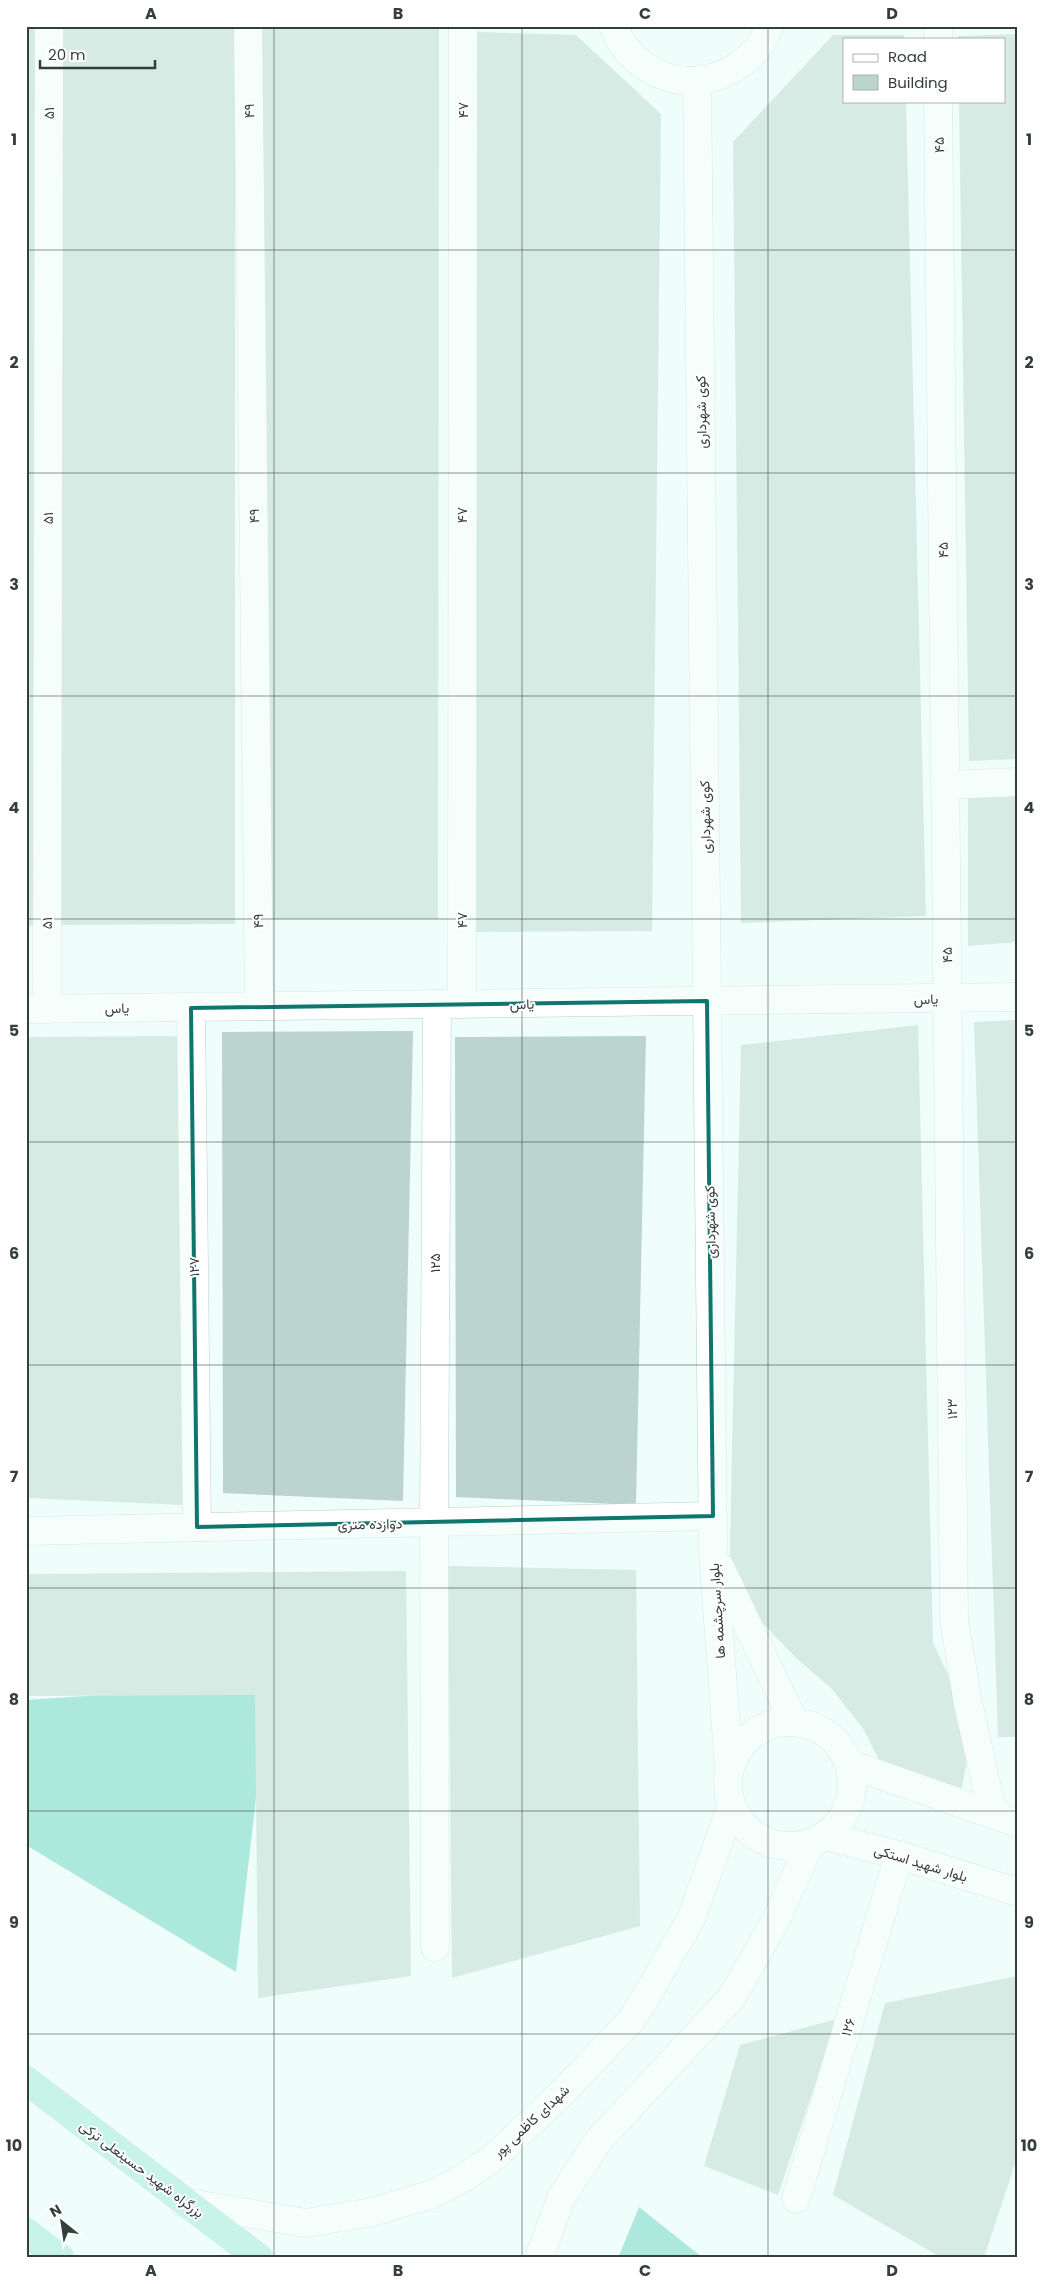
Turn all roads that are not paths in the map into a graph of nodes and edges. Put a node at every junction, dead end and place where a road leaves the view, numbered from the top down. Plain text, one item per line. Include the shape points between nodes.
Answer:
1 (49, 26) edge
2 (248, 26) edge
3 (463, 26) edge
4 (613, 26) edge
5 (769, 26) edge
6 (697, 81) junction
7 (938, 102) edge
8 (1017, 782) edge
9 (946, 786) junction
10 (1017, 997) edge
11 (948, 998) junction
12 (707, 1001) junction
13 (449, 1004) junction
14 (259, 1006) junction
15 (192, 1008) junction
16 (36, 1009) edge
17 (713, 1516) junction
18 (434, 1522) junction
19 (197, 1527) junction
20 (26, 1532) edge
21 (713, 1552) junction
22 (794, 1722) junction
23 (849, 1764) junction
24 (729, 1768) junction
25 (730, 1807) junction
26 (1005, 1819) edge
27 (818, 1840) junction
28 (899, 1855) junction
29 (1017, 1892) edge
30 (435, 1947) dead end
31 (26, 2080) edge
32 (796, 2199) dead end
33 (184, 2202) junction
34 (26, 2232) edge
35 (60, 2258) edge
36 (259, 2258) edge
37 (539, 2258) edge

1 - 16 street, ۵۱
2 - 14 street, ۴۹
3 - 13 street, ۴۷
4 - 6 street via 620,42 640,64 667,78
5 - 6 street via 750,57 726,74
6 - 12 street, کوی شهرداری
7 - 9 street, ۴۵
8 - 9 street
9 - 11 street, ۴۵
10 - 11 street, یاس
11 - 12 street, یاس
11 - 26 street, ۱۲۳ via 954,1620 968,1703
12 - 13 street, یاس
12 - 17 street, کوی شهرداری
13 - 14 street, یاس
13 - 18 street, ۱۲۵
14 - 15 street, یاس
15 - 16 street, یاس
15 - 19 street, ۱۲۷
17 - 18 street, دوازده متری
17 - 21 street, کوی شهرداری
18 - 19 street, دوازده متری
18 - 30 street, ۱۲۵
19 - 20 street, دوازده متری
21 - 22 street, بلوار سرچشمه ها
21 - 24 street, بلوار سرچشمه ها
22 - 23 street via 828,1735 841,1748
22 - 24 street via 776,1723 760,1729 746,1739
23 - 26 street
23 - 27 street via 852,1785 849,1804 840,1822
24 - 25 street
25 - 27 street via 744,1827 763,1841 786,1847
25 - 33 street, شهدای کاظمی پور via 691,1919 634,2017 564,2091 493,2158 433,2194 372,2212 306,2224
27 - 28 street, بلوار شهید استکی
27 - 37 street via 732,1997 599,2140 561,2198
28 - 29 street, بلوار شهید استکی
28 - 32 street, ۱۲۶
31 - 33 highway, بزرگراه شهید حسینعلی ترکی
33 - 36 highway, بزرگراه شهید حسینعلی ترکی
34 - 35 highway

